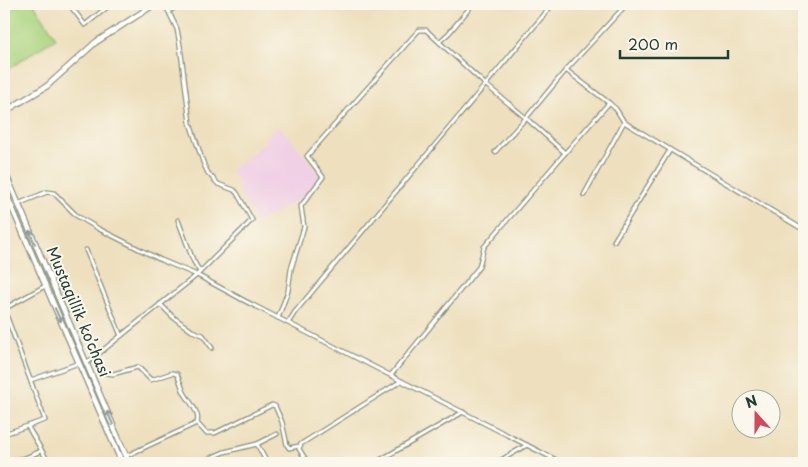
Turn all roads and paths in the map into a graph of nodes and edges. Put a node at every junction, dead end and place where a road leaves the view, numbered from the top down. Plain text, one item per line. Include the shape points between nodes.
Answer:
1 (69, 4) edge
2 (111, 4) edge
3 (155, 4) edge
4 (165, 4) edge
5 (181, 4) edge
6 (473, 4) edge
7 (553, 4) edge
8 (624, 7) dead end
9 (169, 11) junction
10 (439, 42) junction
11 (566, 70) junction
12 (485, 84) junction
13 (610, 104) junction
14 (4, 112) edge
15 (526, 118) junction
16 (624, 122) junction
17 (670, 150) junction
18 (495, 152) dead end
19 (565, 153) junction
20 (4, 170) edge
21 (4, 190) edge
22 (584, 195) dead end
23 (18, 204) junction
24 (178, 220) dead end
25 (804, 230) edge
26 (614, 240) dead end
27 (86, 250) dead end
28 (198, 273) junction
29 (45, 286) junction
30 (160, 304) junction
31 (4, 309) edge
32 (278, 318) junction
33 (288, 323) junction
34 (121, 336) junction
35 (212, 348) dead end
36 (79, 363) junction
37 (87, 363) junction
38 (106, 373) dead end
39 (391, 375) junction
40 (31, 380) junction
41 (402, 381) junction
42 (463, 412) junction
43 (197, 423) junction
44 (28, 427) junction
45 (4, 434) edge
46 (277, 434) dead end
47 (257, 444) junction
48 (527, 444) junction
49 (299, 446) junction
50 (41, 451) junction
51 (126, 456) junction
52 (4, 462) edge
53 (49, 463) edge
54 (122, 463) edge
55 (129, 463) edge
56 (199, 463) edge
57 (267, 463) edge
58 (308, 463) edge
59 (375, 463) edge
60 (496, 463) edge
61 (562, 463) edge

1 - 2 street via 85,25
3 - 14 main road via 96,42 47,86
4 - 9 street
5 - 9 street
6 - 10 street
7 - 12 street
8 - 11 street
9 - 28 street via 180,45 190,123 206,169 220,186 237,193 252,220
10 - 12 street
10 - 32 street via 426,30 419,30 307,156 323,178 301,206 304,227
11 - 13 street
11 - 15 street
12 - 15 street
12 - 33 street
13 - 16 street
13 - 19 street
15 - 18 street
15 - 19 street
16 - 17 street
16 - 22 street
17 - 25 street
17 - 26 street
19 - 39 street via 484,247 479,267
20 - 23 main road, Mustaqillik ko’chasi
21 - 29 main road, Mustaqillik ko’chasi
23 - 28 street via 47,192 54,193 77,216 161,260
37 -> 23 main road, Mustaqillik ko’chasi
24 - 28 street
27 - 34 street
28 - 30 street
28 - 32 street
29 - 31 street
29 -> 36 main road, Mustaqillik ko’chasi
30 - 34 street
30 - 35 street via 192,331 203,335
31 - 40 street
32 - 33 street
33 - 39 street
34 - 37 street
36 - 40 street
36 - 54 main road, Mustaqillik ko’chasi
51 -> 37 main road, Mustaqillik ko’chasi
38 - 43 street via 138,367 151,380 177,374 195,410
39 - 41 street
40 - 44 street via 45,420
41 - 42 street
41 - 49 street
42 - 48 street
42 - 59 street
43 - 49 street via 206,433 215,433 272,405 282,422 287,445 290,448
43 - 51 street
44 - 45 street
44 - 50 street
46 - 47 street
47 - 56 street via 224,452
47 - 57 street
48 - 60 street
48 - 61 street
49 - 58 street
50 - 52 street
50 - 53 street
51 - 55 main road, Mustaqillik ko’chasi

